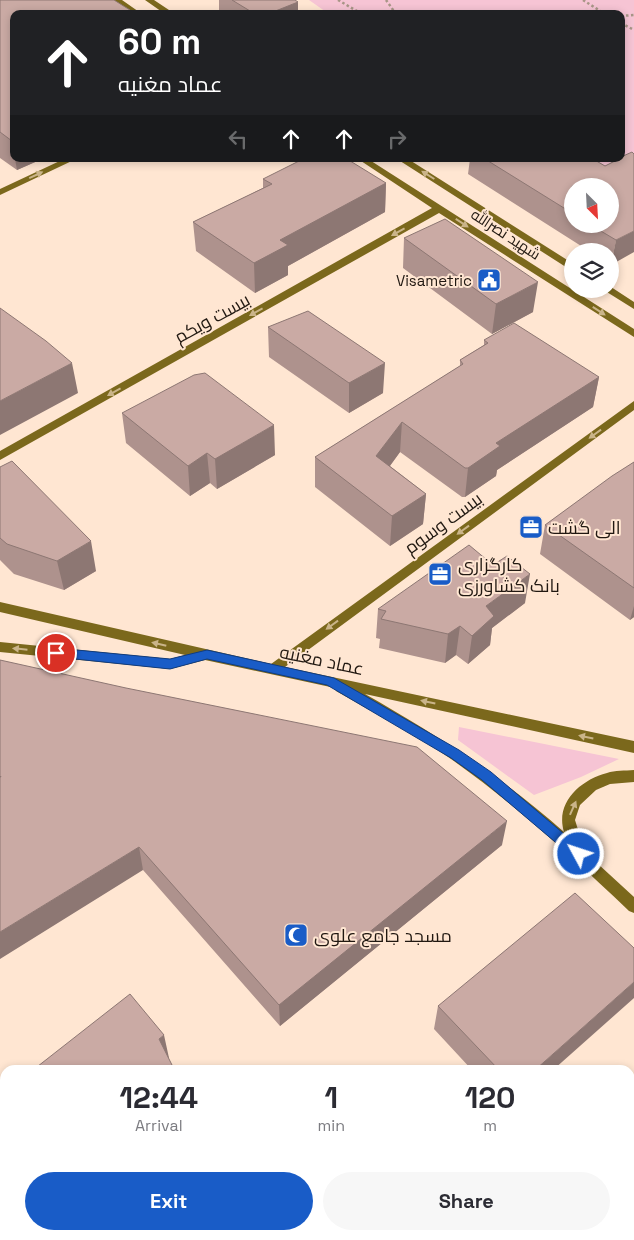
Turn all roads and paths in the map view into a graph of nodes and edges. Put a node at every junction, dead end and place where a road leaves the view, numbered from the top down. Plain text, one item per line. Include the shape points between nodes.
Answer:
1 (117, 0) edge
2 (150, 0) edge
3 (338, 0) edge
4 (583, 0) edge
5 (132, 10) edge
6 (165, 10) edge
7 (355, 10) edge
8 (599, 10) edge
9 (65, 162) edge
10 (367, 162) edge
11 (407, 162) edge
12 (612, 162) edge
13 (620, 167) edge
14 (0, 192) edge
15 (440, 208) junction
16 (564, 262) edge
17 (619, 297) edge
18 (634, 306) edge
19 (634, 334) edge
20 (634, 405) edge
21 (0, 456) edge
22 (0, 607) edge
23 (0, 647) edge
24 (207, 654) junction
25 (273, 669) junction
26 (330, 681) junction
27 (634, 747) edge
28 (634, 776) edge
29 (579, 854) junction
30 (634, 906) edge

1 - 5 street
2 - 6 street
3 - 7 path
4 - 8 path
14 -> 9 street
10 - 15 street, شهید نصرالله
16 -> 11 street, شهید نصرالله
12 - 13 path
15 -> 19 street, شهید نصرالله
15 -> 21 street, بیست ویکم
17 - 18 street
20 -> 25 street, بیست وسوم
24 -> 22 street
24 -> 23 street, عماد مغنیه via 170,664
24 - 25 street, عماد مغنیه
25 - 26 street, عماد مغنیه
27 -> 26 street, عماد مغنیه
26 - 29 street via 455,754
29 -> 28 street via 568,819 572,805 585,790 603,780
29 - 30 street

